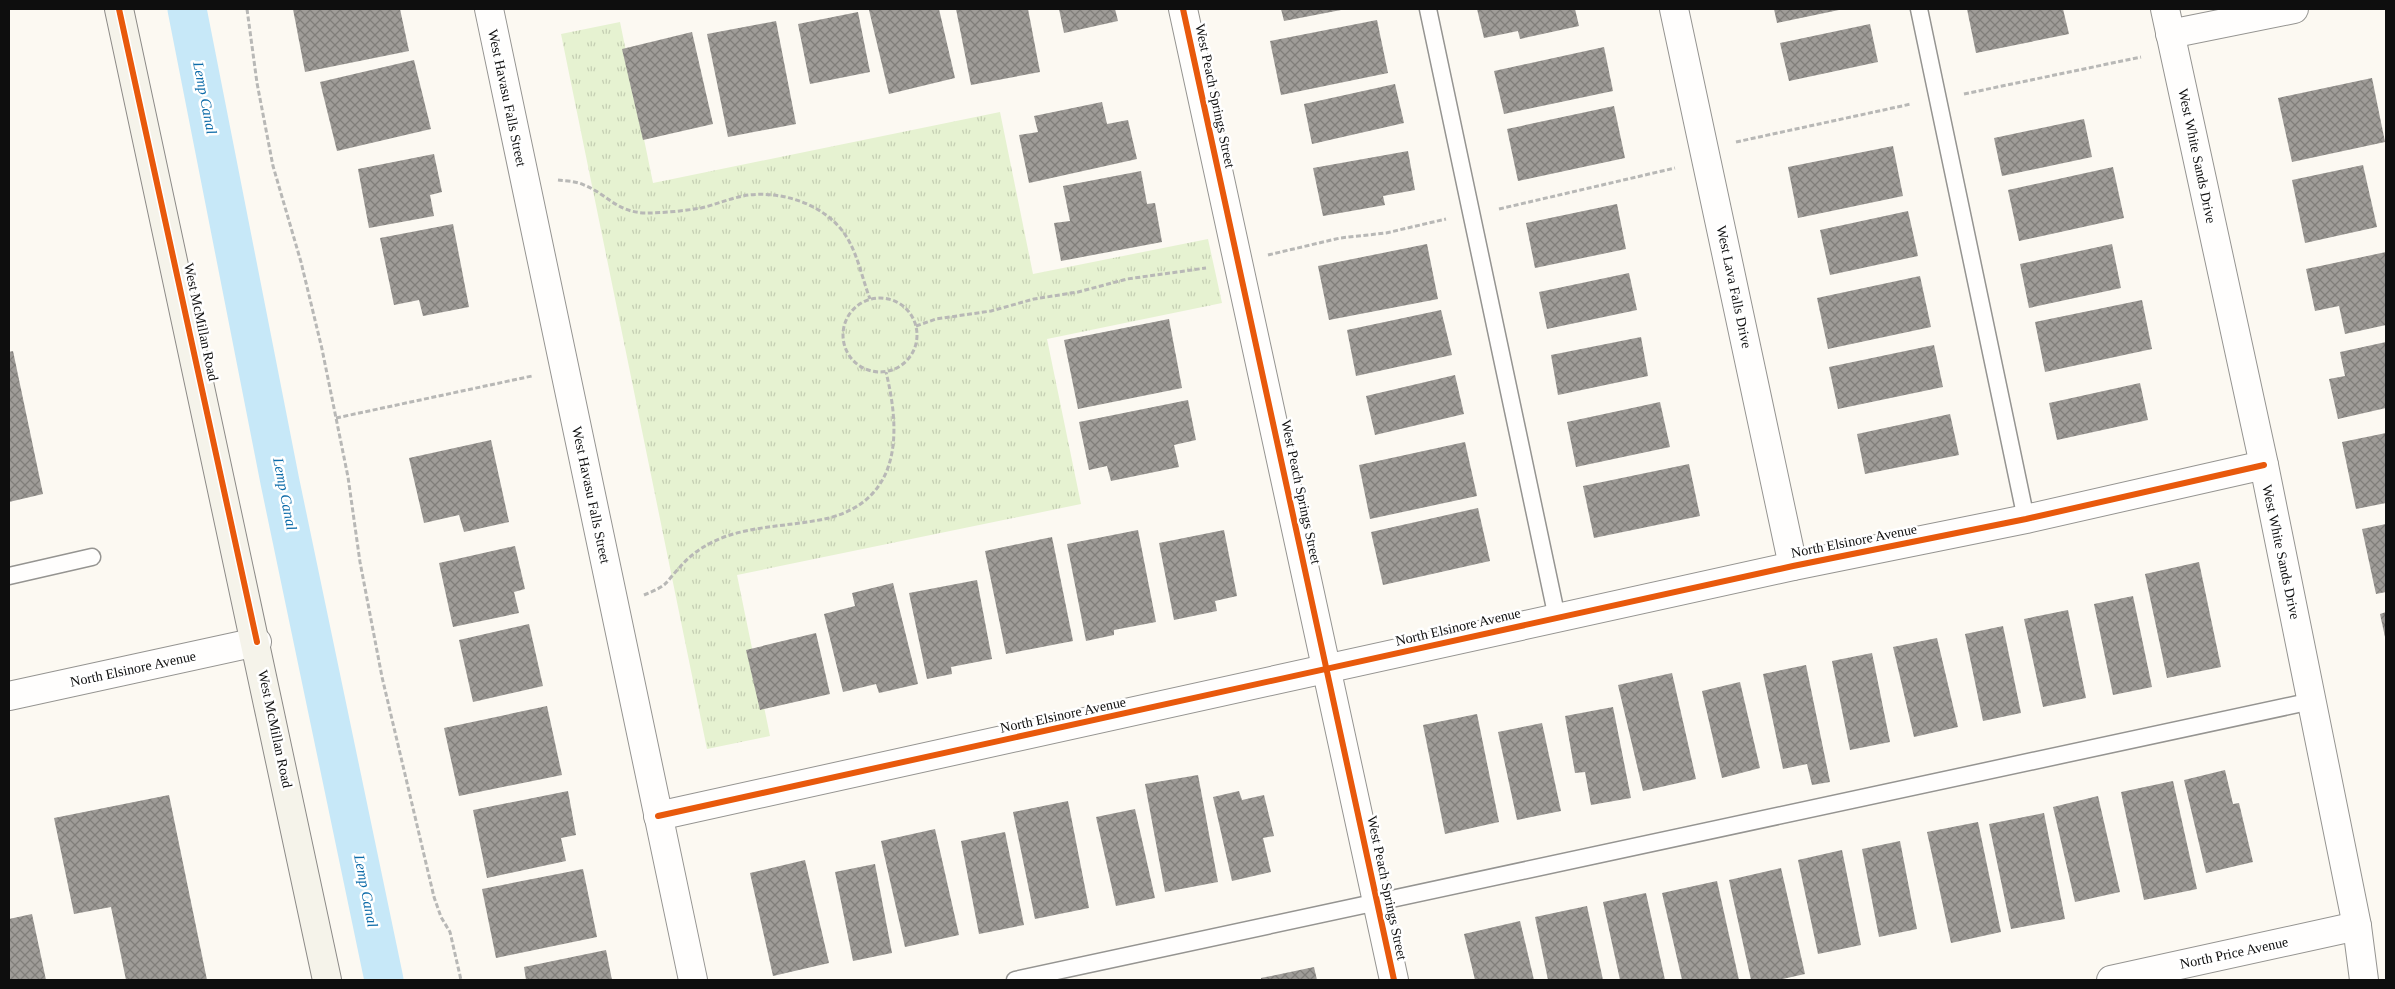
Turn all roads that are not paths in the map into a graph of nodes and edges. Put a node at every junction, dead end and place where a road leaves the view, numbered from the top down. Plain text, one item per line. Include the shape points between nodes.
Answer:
1 (119, 9) edge
2 (489, 9) edge
3 (1183, 9) edge
4 (1428, 9) edge
5 (1674, 9) edge
6 (1919, 9) edge
7 (2294, 9) edge
8 (2170, 31) edge
9 (2264, 465) junction
10 (2026, 519) junction
11 (92, 557) dead end
12 (1793, 566) junction
13 (9, 576) edge
14 (1557, 618) junction
15 (256, 642) junction
16 (1327, 670) junction
17 (9, 696) edge
18 (2312, 701) junction
19 (658, 816) junction
20 (1378, 904) junction
21 (2357, 926) junction
22 (327, 980) edge
23 (693, 980) edge
24 (1015, 980) edge
25 (1394, 980) edge
26 (2110, 980) edge
27 (2364, 980) edge

1 - 15 main road, West McMillan Road
2 - 19 street, West Havasu Falls Street
3 - 16 street, West Peach Springs Street
4 - 14 lane
5 - 12 street, West Lava Falls Drive
6 - 10 lane
7 - 8 street
8 - 9 street, West White Sands Drive
9 - 10 street, North Elsinore Avenue
9 - 18 street, West White Sands Drive
10 - 12 street, North Elsinore Avenue
11 - 13 lane
12 - 14 street, North Elsinore Avenue
14 - 16 street, North Elsinore Avenue
15 - 17 street, North Elsinore Avenue
15 - 22 main road, West McMillan Road
16 - 19 street, North Elsinore Avenue
16 - 20 street, West Peach Springs Street
18 - 20 lane
18 - 21 street, West White Sands Drive
19 - 23 street, West Havasu Falls Street
20 - 24 lane
20 - 25 street, West Peach Springs Street
21 - 26 street, North Price Avenue
21 - 27 street, West White Sands Drive

